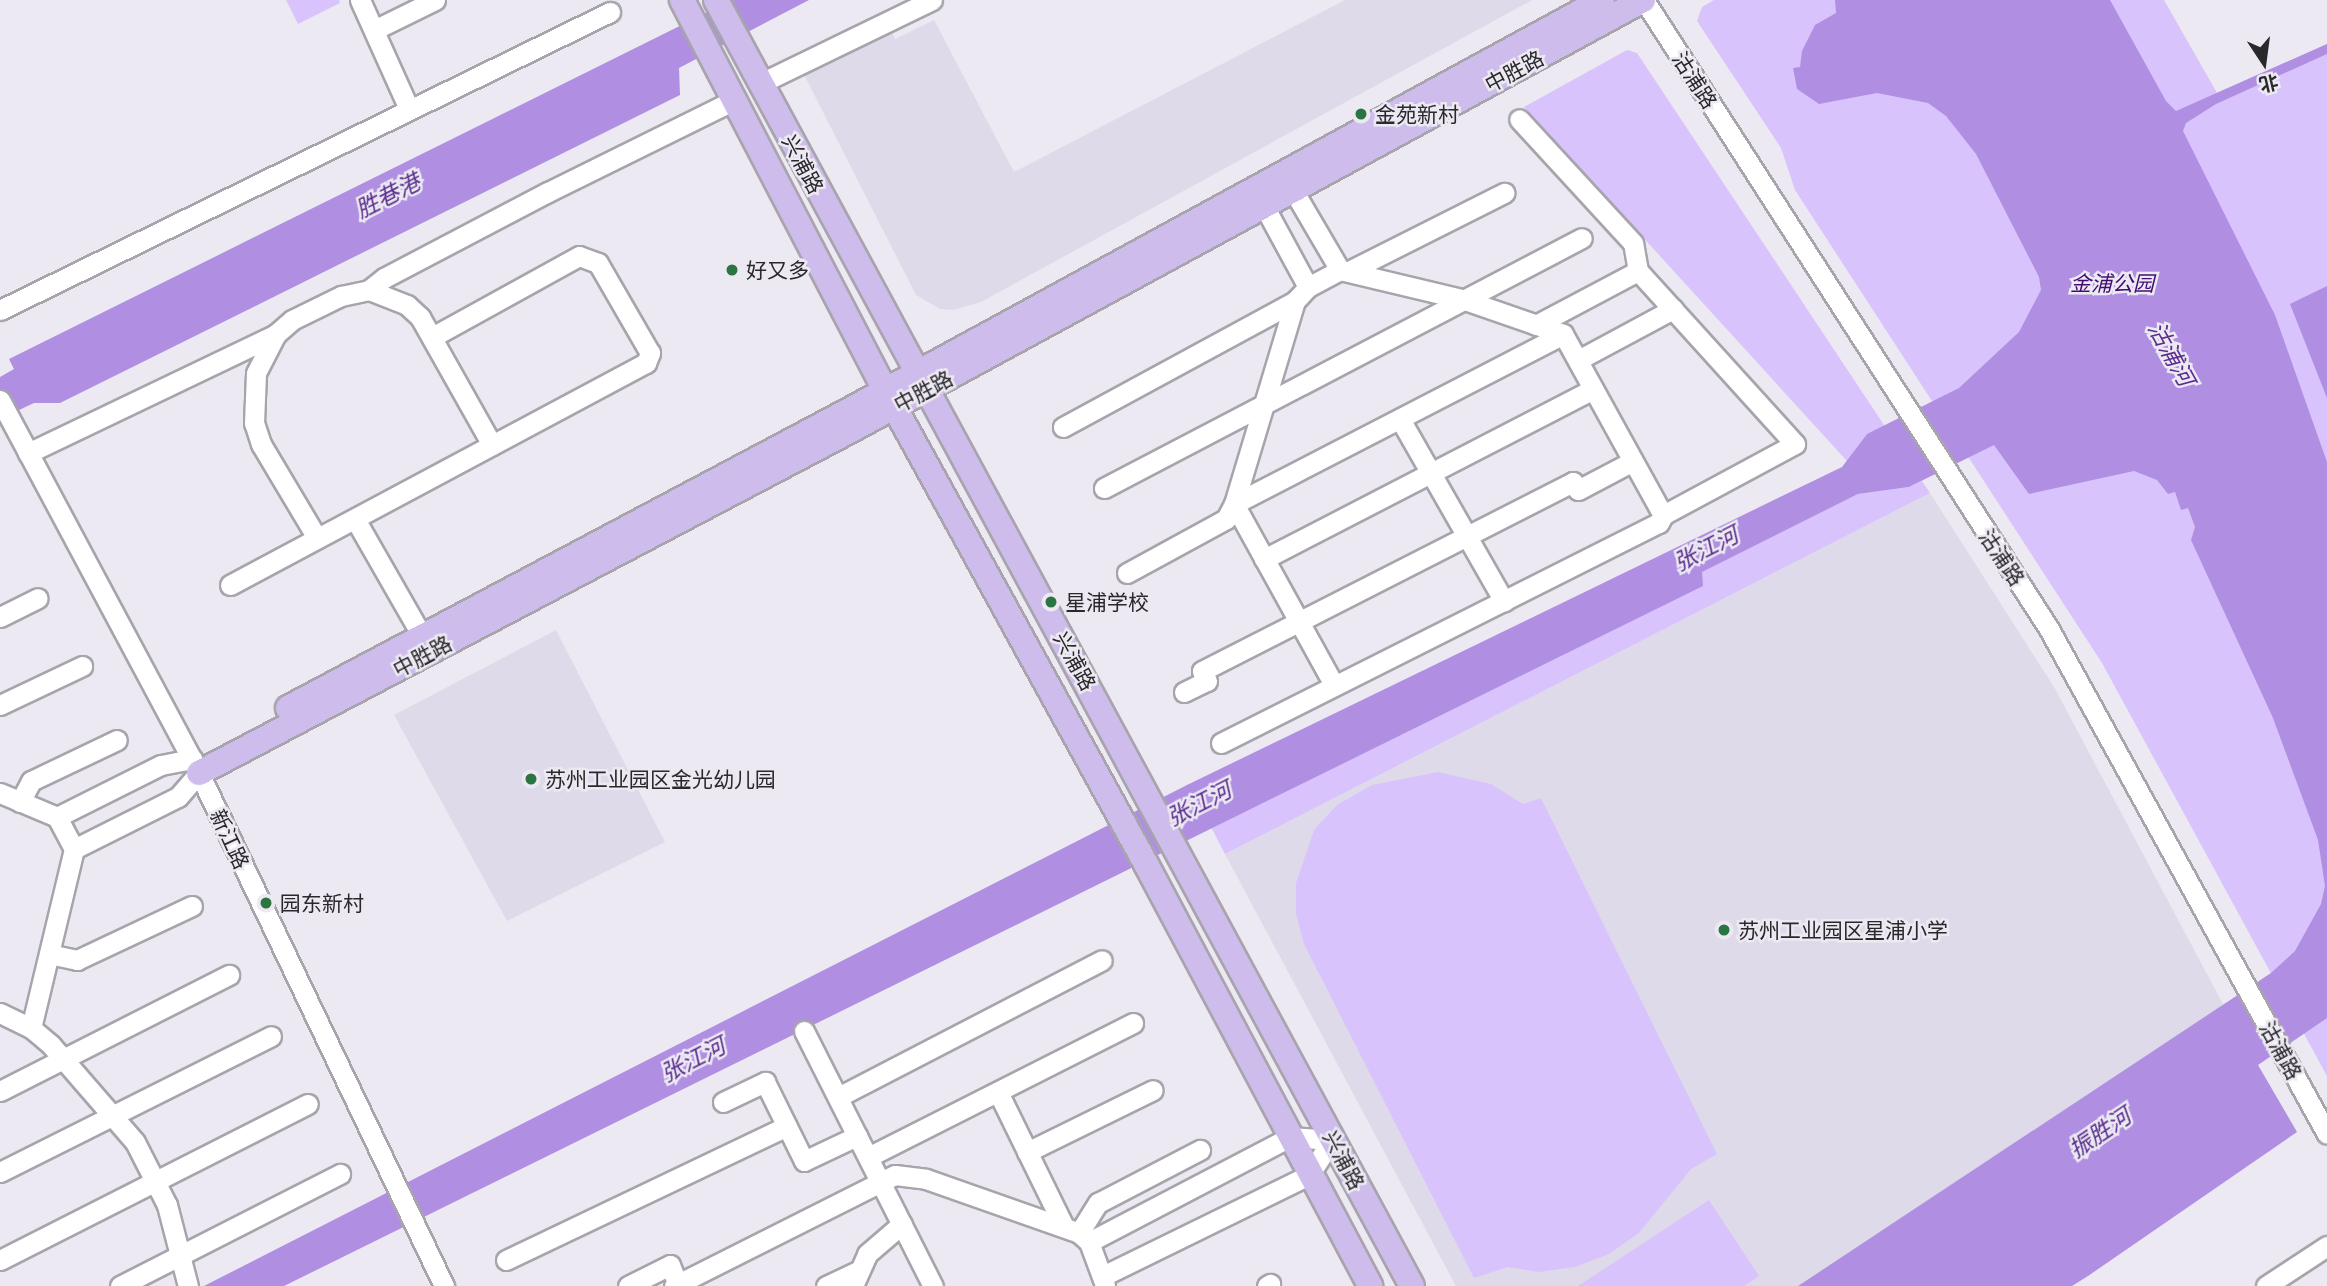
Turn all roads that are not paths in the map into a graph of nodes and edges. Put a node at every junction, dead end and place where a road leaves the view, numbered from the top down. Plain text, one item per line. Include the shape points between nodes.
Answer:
1 (360, 0) edge
2 (435, 0) edge
3 (932, 0) edge
4 (1602, 0) edge
5 (1643, 0) edge
6 (718, 2) edge
7 (687, 9) edge
8 (610, 12) dead end
9 (374, 30) junction
10 (761, 83) junction
11 (734, 100) junction
12 (409, 109) junction
13 (1519, 119) dead end
14 (1269, 181) junction
15 (1293, 190) junction
16 (1504, 193) dead end
17 (1264, 206) junction
18 (1582, 238) dead end
19 (1344, 271) junction
20 (1637, 271) junction
21 (369, 290) junction
22 (1302, 294) junction
23 (1462, 299) junction
24 (1673, 309) junction
25 (0, 310) edge
26 (1536, 325) junction
27 (276, 334) junction
28 (1563, 334) junction
29 (432, 337) junction
30 (1578, 360) junction
31 (920, 382) junction
32 (1593, 388) junction
33 (889, 398) junction
34 (1265, 403) junction
35 (4, 409) edge
36 (1400, 419) junction
37 (1063, 427) dead end
38 (492, 445) junction
39 (27, 453) junction
40 (1633, 461) junction
41 (1430, 471) junction
42 (1104, 488) dead end
43 (1234, 505) junction
44 (1663, 515) junction
45 (355, 519) junction
46 (1468, 537) junction
47 (317, 538) junction
48 (1264, 559) junction
49 (1128, 573) dead end
50 (230, 585) dead end
51 (38, 598) dead end
52 (1504, 601) junction
53 (0, 617) edge
54 (1299, 623) junction
55 (422, 636) junction
56 (82, 666) dead end
57 (1334, 685) junction
58 (1184, 692) dead end
59 (0, 705) edge
60 (117, 740) dead end
61 (1221, 743) dead end
62 (195, 766) junction
63 (0, 793) edge
64 (20, 802) junction
65 (57, 817) junction
66 (74, 849) junction
67 (192, 906) dead end
68 (49, 954) junction
69 (1102, 960) dead end
70 (229, 975) dead end
71 (0, 1013) edge
72 (1133, 1023) dead end
73 (31, 1028) junction
74 (804, 1031) dead end
75 (271, 1037) dead end
76 (65, 1060) junction
77 (1153, 1090) dead end
78 (0, 1091) edge
79 (998, 1092) junction
80 (838, 1097) junction
81 (723, 1102) dead end
82 (308, 1104) dead end
83 (115, 1116) junction
84 (787, 1126) junction
85 (2327, 1134) edge
86 (857, 1136) junction
87 (1290, 1137) junction
88 (1332, 1140) junction
89 (1200, 1150) dead end
90 (1027, 1152) junction
91 (868, 1157) junction
92 (0, 1172) edge
93 (341, 1174) dead end
94 (1310, 1175) junction
95 (880, 1179) junction
96 (157, 1181) junction
97 (902, 1224) junction
98 (1077, 1234) junction
99 (2327, 1246) edge
100 (183, 1255) junction
101 (0, 1260) edge
102 (506, 1260) dead end
103 (855, 1278) edge
104 (1105, 1281) edge
105 (676, 1284) edge
106 (120, 1286) edge
107 (188, 1286) edge
108 (444, 1286) edge
109 (628, 1286) edge
110 (825, 1286) edge
111 (933, 1286) edge
112 (1370, 1286) edge
113 (1412, 1286) edge
114 (2266, 1286) edge

1 - 9 street
2 - 9 street
3 - 10 street
4 - 14 main road, 中胜路
5 - 15 main road, 中胜路
5 - 85 street, 沽浦路 via 2076,674
6 - 10 main road, 兴浦路
7 - 11 main road, 兴浦路
8 - 12 street
9 - 12 street
10 - 31 main road, 兴浦路
11 - 21 street via 525,204
11 - 33 main road, 兴浦路
12 - 25 street
13 - 20 street via 1633,243
14 - 15 street
14 - 17 street
14 - 31 main road, 中胜路
15 - 17 main road, 中胜路
15 - 19 street
16 - 19 street
17 - 22 street
17 - 31 main road, 中胜路
18 - 23 street
19 - 22 street
19 - 23 street
20 - 24 street
20 - 26 street
21 - 27 street via 341,296 292,320
21 - 29 street via 407,304
22 - 34 street
22 - 37 street
23 - 26 street
23 - 34 street
24 - 30 street
24 - 44 street via 1795,444
26 - 28 street
27 - 39 street
27 - 47 street via 256,373 254,423 261,444
28 - 30 street
28 - 36 street
29 - 38 street
29 - 38 street via 579,256 598,263 647,343 646,363
30 - 32 street
31 - 33 main road, 中胜路
31 - 88 main road, 兴浦路
32 - 40 street
32 - 41 street
33 - 55 main road, 中胜路
33 - 62 main road, 中胜路
33 - 87 main road, 兴浦路 via 1146,864
34 - 42 street
34 - 43 street
35 - 39 street, 新江路
36 - 41 street
36 - 43 street
38 - 45 street
39 - 62 street, 新江路
40 - 44 street
40 - 46 street via 1578,490 1573,482
41 - 46 street
41 - 48 street
43 - 48 street
43 - 49 street via 1226,519
44 - 52 street via 1659,523
45 - 47 street
45 - 55 street
46 - 52 street
46 - 54 street
47 - 50 street
48 - 54 street
51 - 53 street
52 - 57 street
54 - 57 street
54 - 58 street via 1202,671 1207,681
55 - 62 main road, 中胜路
56 - 59 street
57 - 61 street
60 - 64 street via 31,781
62 - 65 street via 161,765
62 - 66 street via 178,797
62 - 108 street, 新江路
63 - 64 street
64 - 65 street
65 - 66 street
66 - 68 street
67 - 68 street via 77,960
68 - 73 street
69 - 80 street
70 - 76 street
71 - 73 street
72 - 79 street
73 - 76 street
74 - 80 street
75 - 83 street
76 - 78 street
76 - 83 street
77 - 90 street
79 - 90 street
79 - 91 street
80 - 86 street
81 - 84 street via 765,1082
82 - 96 street
83 - 92 street
83 - 96 street
84 - 86 street via 804,1161
84 - 102 street
86 - 91 street
87 - 88 street
87 - 94 main road, 兴浦路
87 - 98 street
88 - 94 street
88 - 113 main road, 兴浦路
89 - 98 street via 1098,1203
90 - 98 street
91 - 95 street
93 - 100 street
94 - 104 street
94 - 112 main road, 兴浦路
95 - 97 street
95 - 98 street via 895,1175 926,1179
95 - 105 street
96 - 100 street
96 - 101 street
97 - 103 street via 884,1236
97 - 111 street
98 - 104 street
99 - 114 street
100 - 106 street
100 - 107 street
103 - 110 street
105 - 109 street via 670,1265

